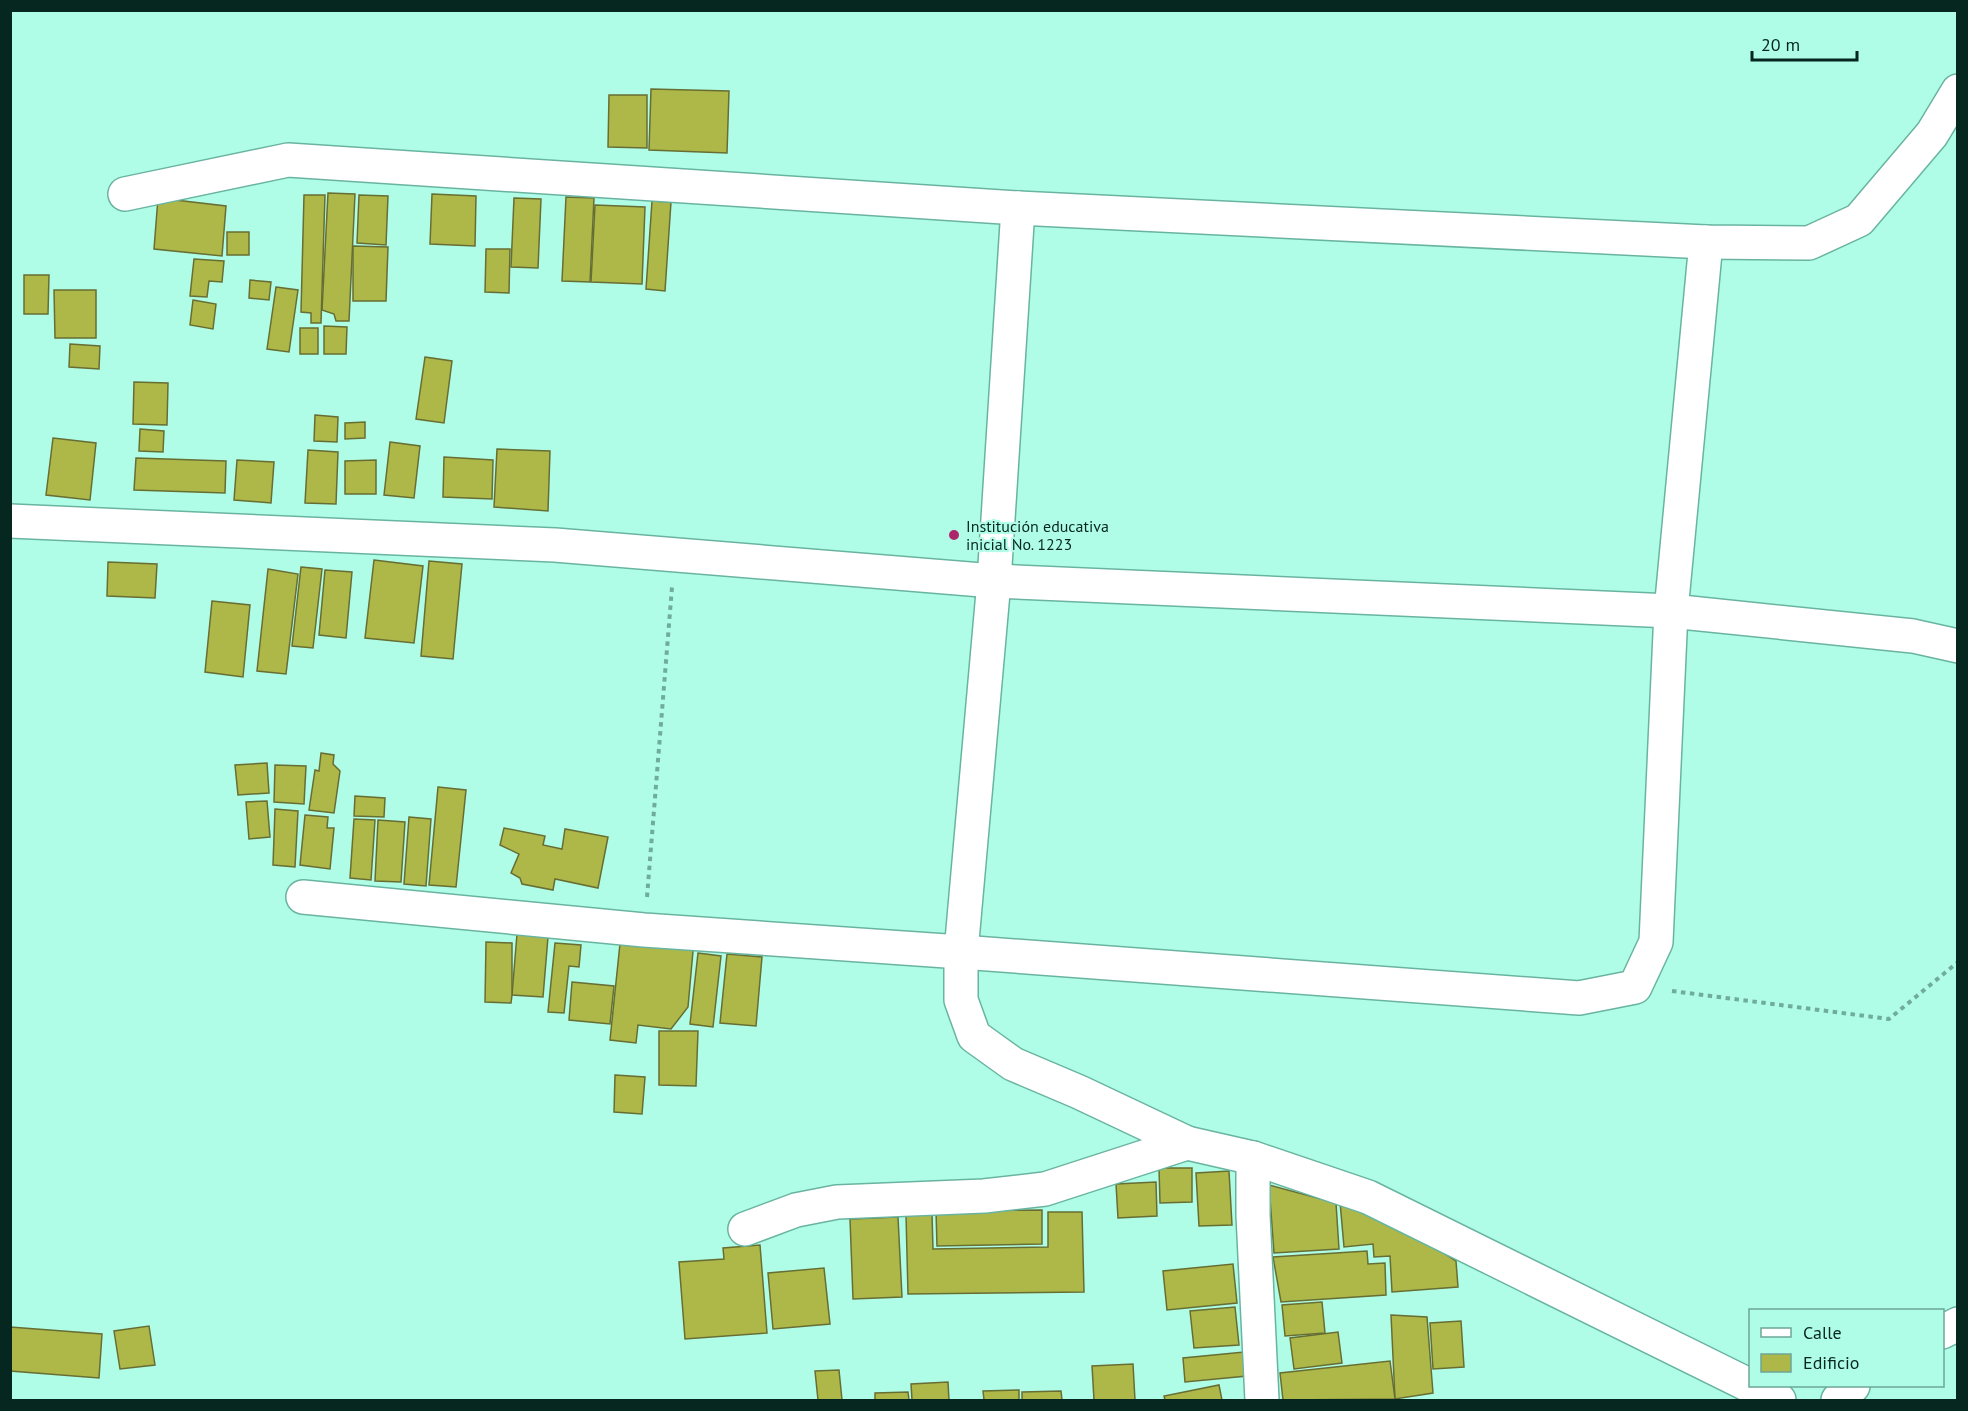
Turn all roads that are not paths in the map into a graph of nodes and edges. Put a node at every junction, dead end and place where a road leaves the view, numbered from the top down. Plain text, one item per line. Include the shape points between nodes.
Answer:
1 (1958, 92) edge
2 (125, 194) dead end
3 (1018, 208) junction
4 (1706, 242) junction
5 (10, 521) edge
6 (994, 581) junction
7 (1671, 611) junction
8 (1958, 646) edge
9 (303, 897) dead end
10 (961, 952) junction
11 (1187, 1143) junction
12 (1253, 1158) junction
13 (745, 1229) dead end
14 (1958, 1324) edge
15 (1944, 1331) edge
16 (1749, 1386) edge
17 (1751, 1387) edge
18 (1852, 1387) edge
19 (1262, 1401) edge
20 (1779, 1401) edge
21 (1838, 1401) edge

1 - 4 street via 1932,134 1859,220 1809,243
2 - 3 street via 288,160
3 - 4 street
3 - 6 street
4 - 7 street
5 - 6 street via 555,544
6 - 7 street
6 - 10 street
7 - 8 street via 1913,636
7 - 10 street via 1656,942 1635,987 1579,998
9 - 10 street via 644,930
10 - 11 street via 961,1000 974,1036 1013,1064
11 - 12 street
11 - 13 street via 1045,1189 984,1196 837,1202 796,1210
12 - 16 street via 1368,1197
12 - 19 street
14 - 15 street
17 - 20 street
18 - 21 street

